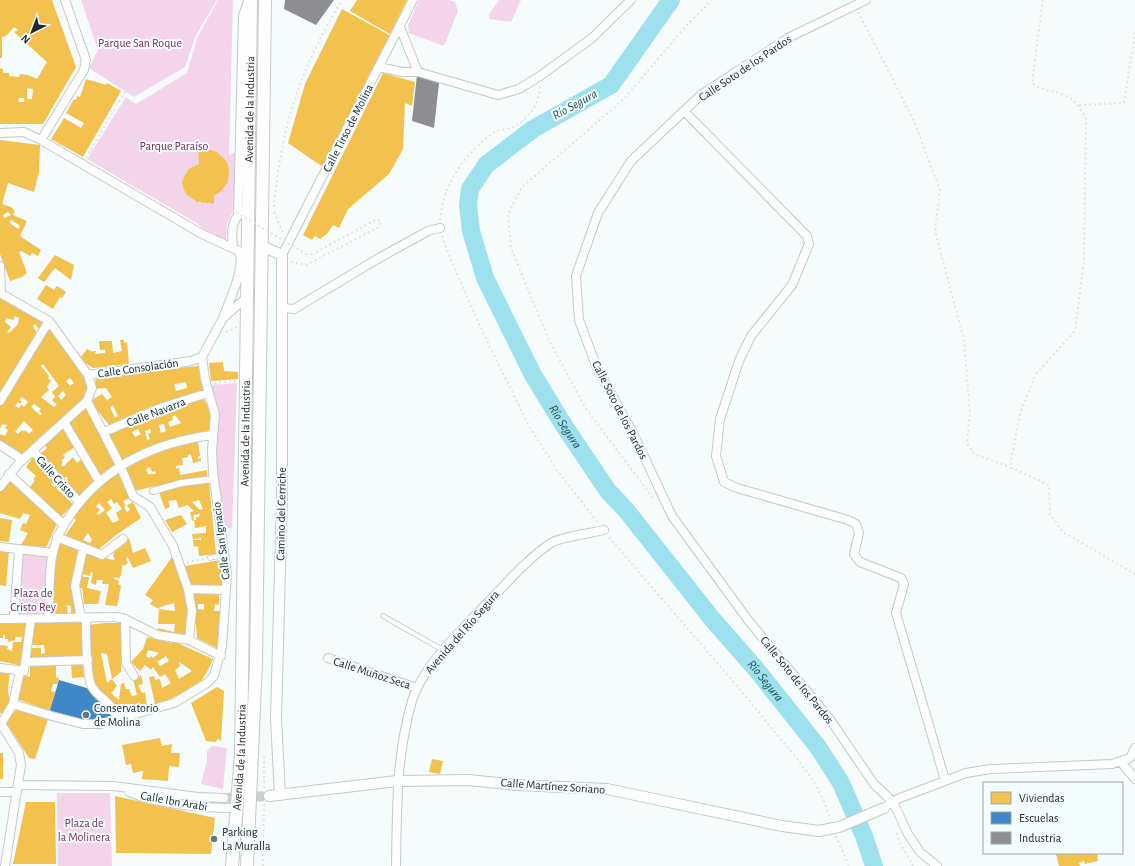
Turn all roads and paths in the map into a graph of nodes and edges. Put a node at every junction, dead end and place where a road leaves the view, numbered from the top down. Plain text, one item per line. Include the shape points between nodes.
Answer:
1 (65, 0) edge
2 (206, 0) edge
3 (250, 0) edge
4 (265, 0) edge
5 (342, 0) edge
6 (413, 0) edge
7 (631, 0) edge
8 (866, 0) edge
9 (1043, 0) edge
10 (855, 6) junction
11 (400, 27) junction
12 (1135, 31) edge
13 (379, 67) junction
14 (418, 72) junction
15 (540, 76) junction
16 (126, 92) dead end
17 (1079, 105) junction
18 (684, 111) junction
19 (154, 118) junction
20 (0, 133) edge
21 (41, 140) junction
22 (198, 150) dead end
23 (90, 151) junction
24 (82, 164) junction
25 (138, 171) junction
26 (214, 202) dead end
27 (224, 205) junction
28 (248, 207) junction
29 (238, 215) junction
30 (440, 228) junction
31 (262, 246) junction
32 (240, 250) junction
33 (280, 256) junction
34 (0, 267) edge
35 (0, 293) edge
36 (247, 297) junction
37 (282, 308) junction
38 (223, 318) junction
39 (49, 321) junction
40 (241, 328) dead end
41 (214, 332) junction
42 (202, 357) junction
43 (88, 375) junction
44 (240, 379) dead end
45 (212, 391) junction
46 (0, 401) edge
47 (87, 401) junction
48 (64, 422) junction
49 (104, 432) junction
50 (213, 435) junction
51 (0, 445) edge
52 (33, 451) junction
53 (23, 460) junction
54 (120, 465) junction
55 (1010, 467) junction
56 (9, 474) junction
57 (214, 479) junction
58 (99, 481) junction
59 (0, 487) edge
60 (153, 491) dead end
61 (80, 502) junction
62 (64, 525) junction
63 (604, 530) junction
64 (57, 537) junction
65 (123, 539) dead end
66 (0, 547) edge
67 (19, 549) junction
68 (83, 549) junction
69 (53, 553) junction
70 (223, 555) junction
71 (210, 558) joint
72 (179, 564) junction
73 (1135, 574) edge
74 (188, 589) junction
75 (225, 590) junction
76 (383, 616) dead end
77 (83, 618) junction
78 (0, 619) edge
79 (14, 619) junction
80 (31, 619) junction
81 (49, 619) junction
82 (125, 619) junction
83 (189, 640) junction
84 (444, 650) junction
85 (221, 656) junction
86 (328, 658) dead end
87 (88, 660) junction
88 (26, 662) junction
89 (0, 668) edge
90 (22, 671) junction
91 (134, 676) dead end
92 (417, 688) junction
93 (13, 704) junction
94 (117, 718) junction
95 (1, 723) edge
96 (1135, 748) edge
97 (1121, 762) junction
98 (1135, 779) edge
99 (945, 780) junction
100 (397, 781) junction
101 (114, 786) junction
102 (18, 788) junction
103 (0, 792) edge
104 (280, 795) junction
105 (269, 796) tunnel mouth
106 (224, 798) tunnel mouth
107 (893, 802) junction
108 (236, 808) junction
109 (884, 808) joint
110 (836, 828) junction
111 (5, 866) edge
112 (232, 866) edge
113 (247, 866) edge
114 (396, 866) edge
115 (849, 866) edge
116 (937, 866) edge

1 - 21 street via 86,60 84,70
2 - 19 path via 218,16 221,25 216,57 187,94
3 - 28 main road, Avenida de la Industria
3 - 29 street via 243,16
4 - 31 main road, Avenida de la Industria
5 - 33 path via 308,63 287,121 279,160 274,211 283,232
6 - 11 street, Calle Tirso de Molina
7 - 15 street via 592,38
8 - 10 street, Calle Soto de los Pardos
9 - 17 path via 1032,83 1040,89 1062,94
10 - 18 street, Calle Soto de los Pardos via 790,36 702,94
10 - 55 path via 914,121 940,190 935,231 964,340 970,413 967,443 974,454
11 - 13 street, Calle Tirso de Molina
11 - 14 street
12 - 17 path via 1124,103
13 - 14 street
13 - 33 street, Calle Tirso de Molina
14 - 15 street via 498,94 519,89
15 - 30 path via 540,96 526,119 513,127 494,132 474,149 454,174 446,190
16 - 23 path
17 - 55 path via 1086,119 1084,261 1075,331 1036,374 1020,413
18 - 99 street via 807,236 809,244 792,285 751,336 739,361 720,418 716,456 720,474 724,482 737,488 856,524 859,533 854,554 860,562 901,578 904,584 896,613
18 - 107 street, Calle Soto de los Pardos via 631,161 598,213 576,276 578,320 597,368 634,435 672,516 748,620 829,718 874,784
19 - 22 path via 192,150
19 - 25 path via 143,126 131,143 130,152
20 - 21 street via 24,132
21 - 24 street
23 - 24 path
23 - 25 path
24 - 32 street via 202,234
25 - 27 path, bridge via 184,201
26 - 27 path, bridge
27 - 33 path, bridge via 308,254 313,254 375,220 381,221 379,227 306,265
28 - 29 street
28 - 32 main road, Avenida de la Industria
29 - 32 street via 232,228
30 - 37 street via 428,231 379,258 294,309
30 - 63 path via 452,263 487,341 529,426 556,470
31 - 32 street
31 - 33 street
31 - 113 main road, Avenida de la Industria via 256,663
32 - 36 main road, Avenida de la Industria
32 - 38 street via 241,261 237,279
33 - 37 street, Camino del Cerriche
34 - 35 street
35 - 39 street
36 - 38 street
36 - 108 main road, Avenida de la Industria via 241,754
37 - 104 street, Camino del Cerriche via 282,511 276,719
38 - 41 street
39 - 43 street
39 - 46 street
40 - 41 path via 218,335
41 - 42 street
42 - 43 street, Calle Consolación via 190,361
42 - 45 street, Calle San Ignacio
43 - 47 street, Calle Consolación via 92,388
44 - 45 path via 216,383
45 - 49 street, Calle Navarra via 162,407
45 - 50 street, Calle San Ignacio via 215,416
47 - 48 street
47 - 49 street
48 - 52 street
48 - 58 street
49 - 54 street
50 - 54 street via 158,448
50 - 57 street, Calle San Ignacio
51 - 53 street
52 - 53 street
52 - 61 street, Calle Cristo
53 - 56 street
54 - 58 street
54 - 72 street via 133,496 150,507 173,546
55 - 73 path via 1049,485 1050,514 1063,532
56 - 59 street
56 - 62 street
57 - 60 street via 181,483
57 - 70 street, Calle San Ignacio
58 - 61 street
61 - 62 street
62 - 64 street
63 - 84 street, Avenida del Río Segura via 552,542 506,583
63 - 110 path via 798,761 818,791
64 - 68 street
64 - 69 street
65 - 68 street via 102,555
66 - 67 street
67 - 69 street
67 - 79 street
68 - 77 street via 76,586
69 - 81 street
70 - 71 lane
70 - 75 street, Calle San Ignacio via 227,574
71 - 72 path
72 - 74 street
74 - 75 street
74 - 83 street via 192,610
75 - 85 street, Calle San Ignacio
76 - 84 lane
77 - 81 street
77 - 82 street
77 - 87 street
78 - 79 street
79 - 80 street
80 - 81 street
80 - 88 street
82 - 83 street via 157,635
82 - 91 street via 126,663
83 - 85 street
84 - 92 street, Avenida del Río Segura
85 - 94 street, Calle San Ignacio via 214,676 174,703
86 - 92 street, Calle Muñoz Seca
87 - 88 street
87 - 94 street via 91,686 114,707
88 - 90 street
89 - 90 street
90 - 93 street
92 - 100 street, Avenida del Río Segura via 400,754
93 - 94 street, Calle San Ignacio via 90,724 100,724
93 - 95 street
95 - 102 street via 19,753 21,765
96 - 97 street via 1130,758
97 - 98 street
97 - 99 street via 991,769
99 - 107 street
100 - 104 street, Calle Martínez Soriano
100 - 110 street, Calle Martínez Soriano via 469,780 607,789 782,826 819,831
100 - 114 street, Avenida del Río Segura
101 - 102 street, Calle Ibn Arabi
101 - 106 street, Calle Ibn Arabi
101 - 108 street, Calle Ibn Arabi via 132,793 205,808
102 - 103 street, Calle Ibn Arabi
102 - 111 street
104 - 105 street, Calle Martínez Soriano
107 - 109 street
107 - 116 street, Calle Soto de los Pardos via 908,834 920,852
108 - 112 main road, Avenida de la Industria
109 - 110 street, Calle Martínez Soriano
110 - 115 path

